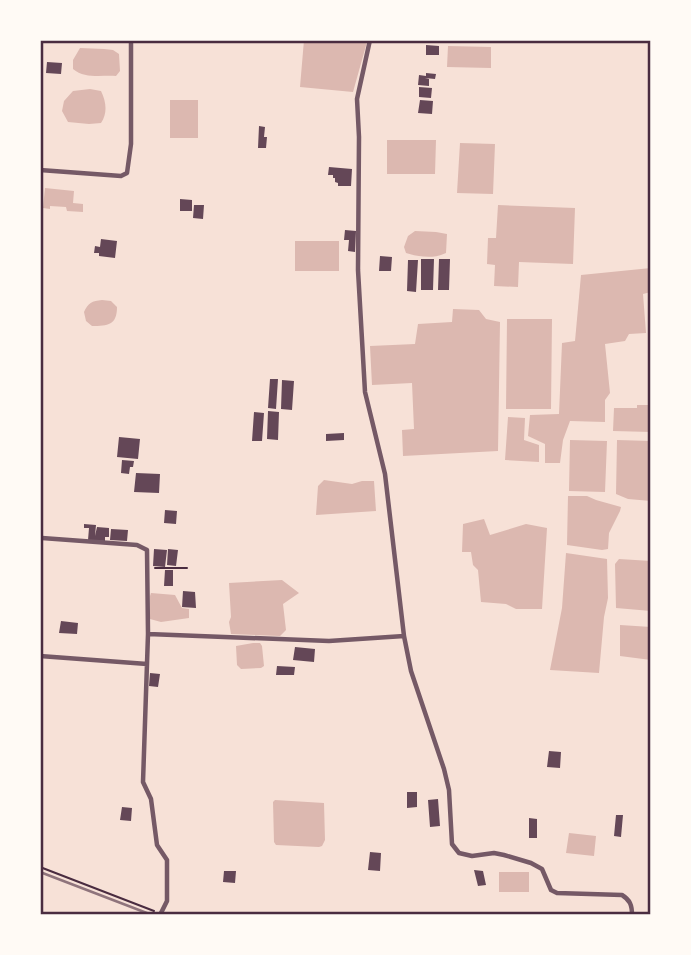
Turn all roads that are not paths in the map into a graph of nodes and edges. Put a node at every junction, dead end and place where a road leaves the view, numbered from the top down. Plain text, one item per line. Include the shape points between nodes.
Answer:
1 (131, 40) edge
2 (370, 40) edge
3 (40, 170) edge
4 (42, 538) dead end
5 (148, 634) junction
6 (404, 636) junction
7 (40, 656) edge
8 (147, 664) junction
9 (161, 914) edge
10 (632, 915) edge

1 - 3 street via 127,173
2 - 6 street via 357,99 358,270 365,392 385,474
4 - 5 street via 137,545 147,550
5 - 6 street via 329,641
5 - 8 street
6 - 10 street via 444,769 452,844 459,853 494,853 531,863 542,869 551,890 557,892 621,895 629,900
7 - 8 street
8 - 9 street via 143,782 151,799 157,845 167,860 167,901

